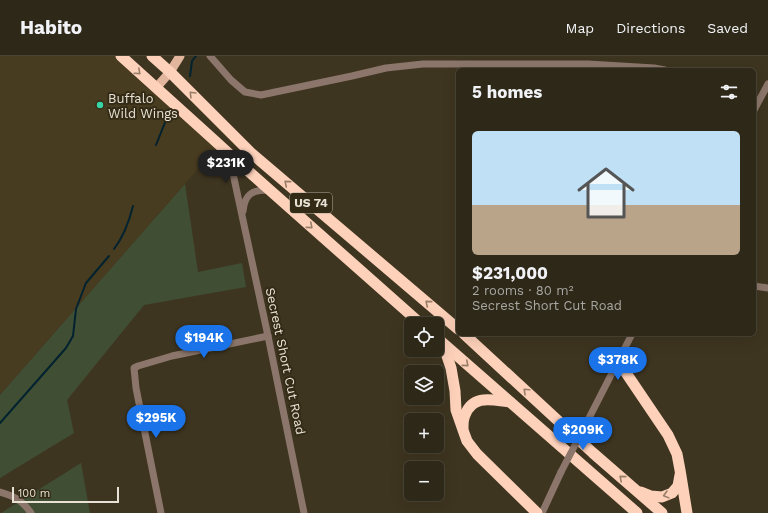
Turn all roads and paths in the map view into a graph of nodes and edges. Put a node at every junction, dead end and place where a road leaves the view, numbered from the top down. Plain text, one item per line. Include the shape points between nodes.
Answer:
1 (121, 56) edge
2 (152, 56) edge
3 (180, 56) edge
4 (210, 56) edge
5 (611, 68) edge
6 (654, 68) edge
7 (170, 72) junction
8 (768, 84) edge
9 (156, 88) junction
10 (756, 105) edge
11 (224, 149) junction
12 (269, 190) junction
13 (242, 215) junction
14 (756, 286) edge
15 (768, 288) edge
16 (413, 317) edge
17 (456, 327) edge
18 (268, 336) junction
19 (466, 336) edge
20 (631, 336) edge
21 (444, 345) edge
22 (444, 350) edge
23 (618, 361) junction
24 (455, 391) junction
25 (510, 402) junction
26 (465, 415) junction
27 (462, 430) junction
28 (680, 470) junction
29 (636, 490) junction
30 (0, 492) edge
31 (31, 513) edge
32 (161, 513) edge
33 (304, 513) edge
34 (537, 513) edge
35 (542, 513) edge
36 (637, 513) edge
37 (662, 513) edge
38 (687, 513) edge

1 -> 9 highway, US 74
2 - 7 highway, US 74
3 - 7 main road
4 - 5 street via 245,92 261,95 386,68 423,64 588,64
5 - 6 street
7 - 9 main road
17 -> 7 highway, US 74 via 250,152
8 - 10 street
9 - 11 highway, US 74
11 - 12 highway, US 74
11 - 13 street, Secrest Short Cut Road via 232,168
12 - 13 street via 258,190 250,194 244,202
12 -> 16 highway, US 74
13 - 18 street, Secrest Short Cut Road
14 - 15 street
18 - 32 street via 172,356 134,368
18 - 33 street, Secrest Short Cut Road
29 -> 19 highway
20 - 23 street
21 -> 25 highway
22 - 24 highway via 452,368
23 - 28 highway via 668,435 677,454
23 - 35 street, bridge
24 - 26 highway via 462,394
24 - 27 highway via 456,410
25 - 26 highway via 479,400
25 - 36 highway
26 - 27 highway
27 - 34 highway via 477,454
28 -> 29 highway via 678,486 672,493 662,497
28 - 38 highway
29 - 37 highway
30 - 31 street via 23,503

